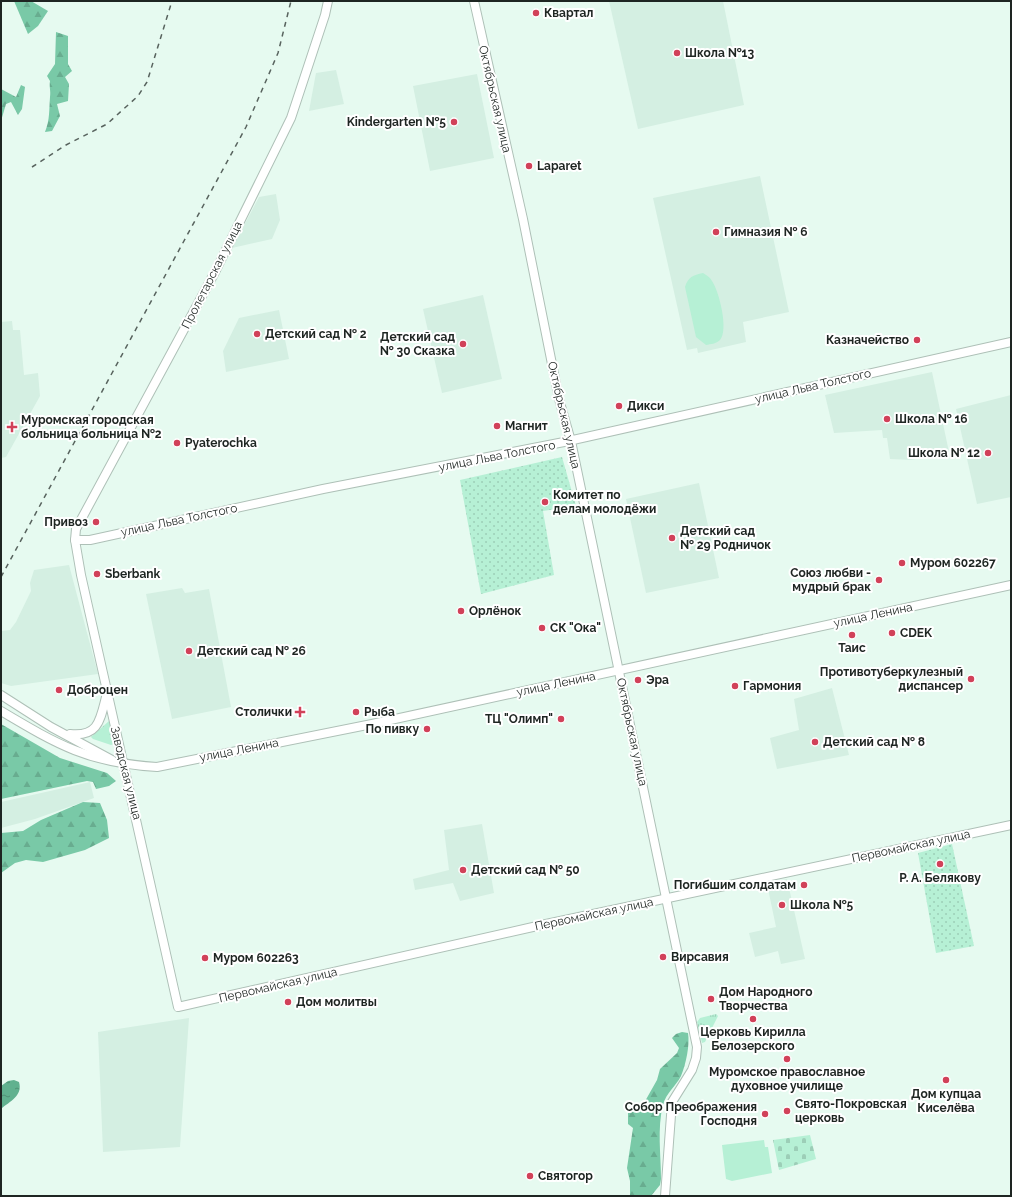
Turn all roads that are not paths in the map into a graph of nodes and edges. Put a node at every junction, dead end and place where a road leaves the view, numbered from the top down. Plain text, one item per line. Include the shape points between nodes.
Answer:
1 (328, 1) edge
2 (474, 1) edge
3 (1011, 342) edge
4 (571, 441) junction
5 (75, 540) junction
6 (1011, 585) edge
7 (618, 670) junction
8 (107, 695) junction
9 (1, 696) edge
10 (1, 711) edge
11 (65, 734) junction
12 (93, 753) junction
13 (121, 764) junction
14 (1011, 825) edge
15 (667, 898) junction
16 (178, 1007) joint
17 (665, 1196) edge

1 - 5 street, Пролетарская улица via 291,118 215,272 78,524
2 - 4 street, Октябрьская улица via 559,399
3 - 4 street, улица Льва Толстого
4 - 5 street, улица Льва Толстого via 318,490 90,540
4 - 7 street, Октябрьская улица
5 - 8 street, Заводская улица
6 - 7 street, улица Ленина
7 - 13 street, улица Ленина via 157,767
7 - 15 street, Октябрьская улица
8 - 11 street via 99,722 90,733
8 - 13 street, Заводская улица
9 - 11 street
10 - 12 street via 51,740
11 - 12 street
12 - 13 street, улица Ленина
13 - 16 street, Заводская улица
14 - 15 street, Первомайская улица
15 - 16 street, Первомайская улица
15 - 17 street, Октябрьская улица via 697,1047 692,1070 672,1102

